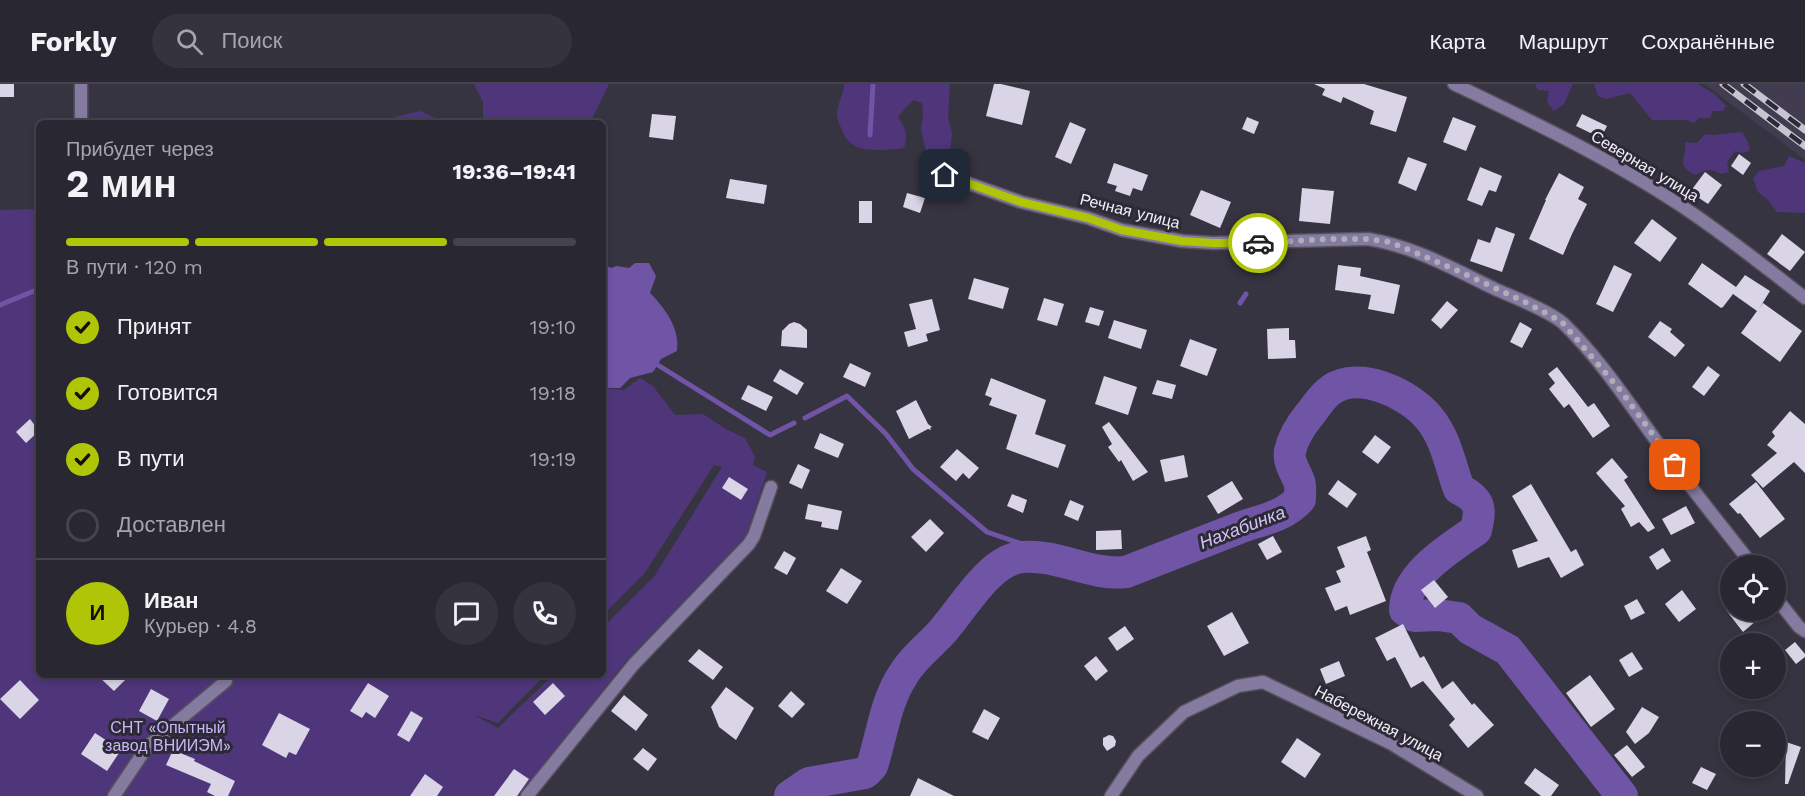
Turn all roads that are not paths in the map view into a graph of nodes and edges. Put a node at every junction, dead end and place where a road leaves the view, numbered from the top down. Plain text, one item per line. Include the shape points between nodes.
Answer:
1 (81, 84) edge
2 (1454, 84) edge
3 (81, 120) edge
4 (945, 175) dead end
5 (1805, 298) edge
6 (771, 487) dead end
7 (1745, 555) edge
8 (1786, 611) edge
9 (1805, 631) edge
10 (226, 681) dead end
11 (114, 796) edge
12 (527, 796) edge
13 (1111, 796) edge
14 (1478, 796) edge

1 - 3 street
2 - 5 street, Северная улица via 1548,129 1679,204
4 - 7 street, Речная улица via 1021,202 1122,230 1182,241 1390,242 1527,303 1562,322 1578,340
6 - 12 street via 749,544 634,664
8 - 9 street
10 - 11 street via 147,747
13 - 14 street, Набережная улица via 1138,756 1184,712 1238,686 1263,682 1390,743

